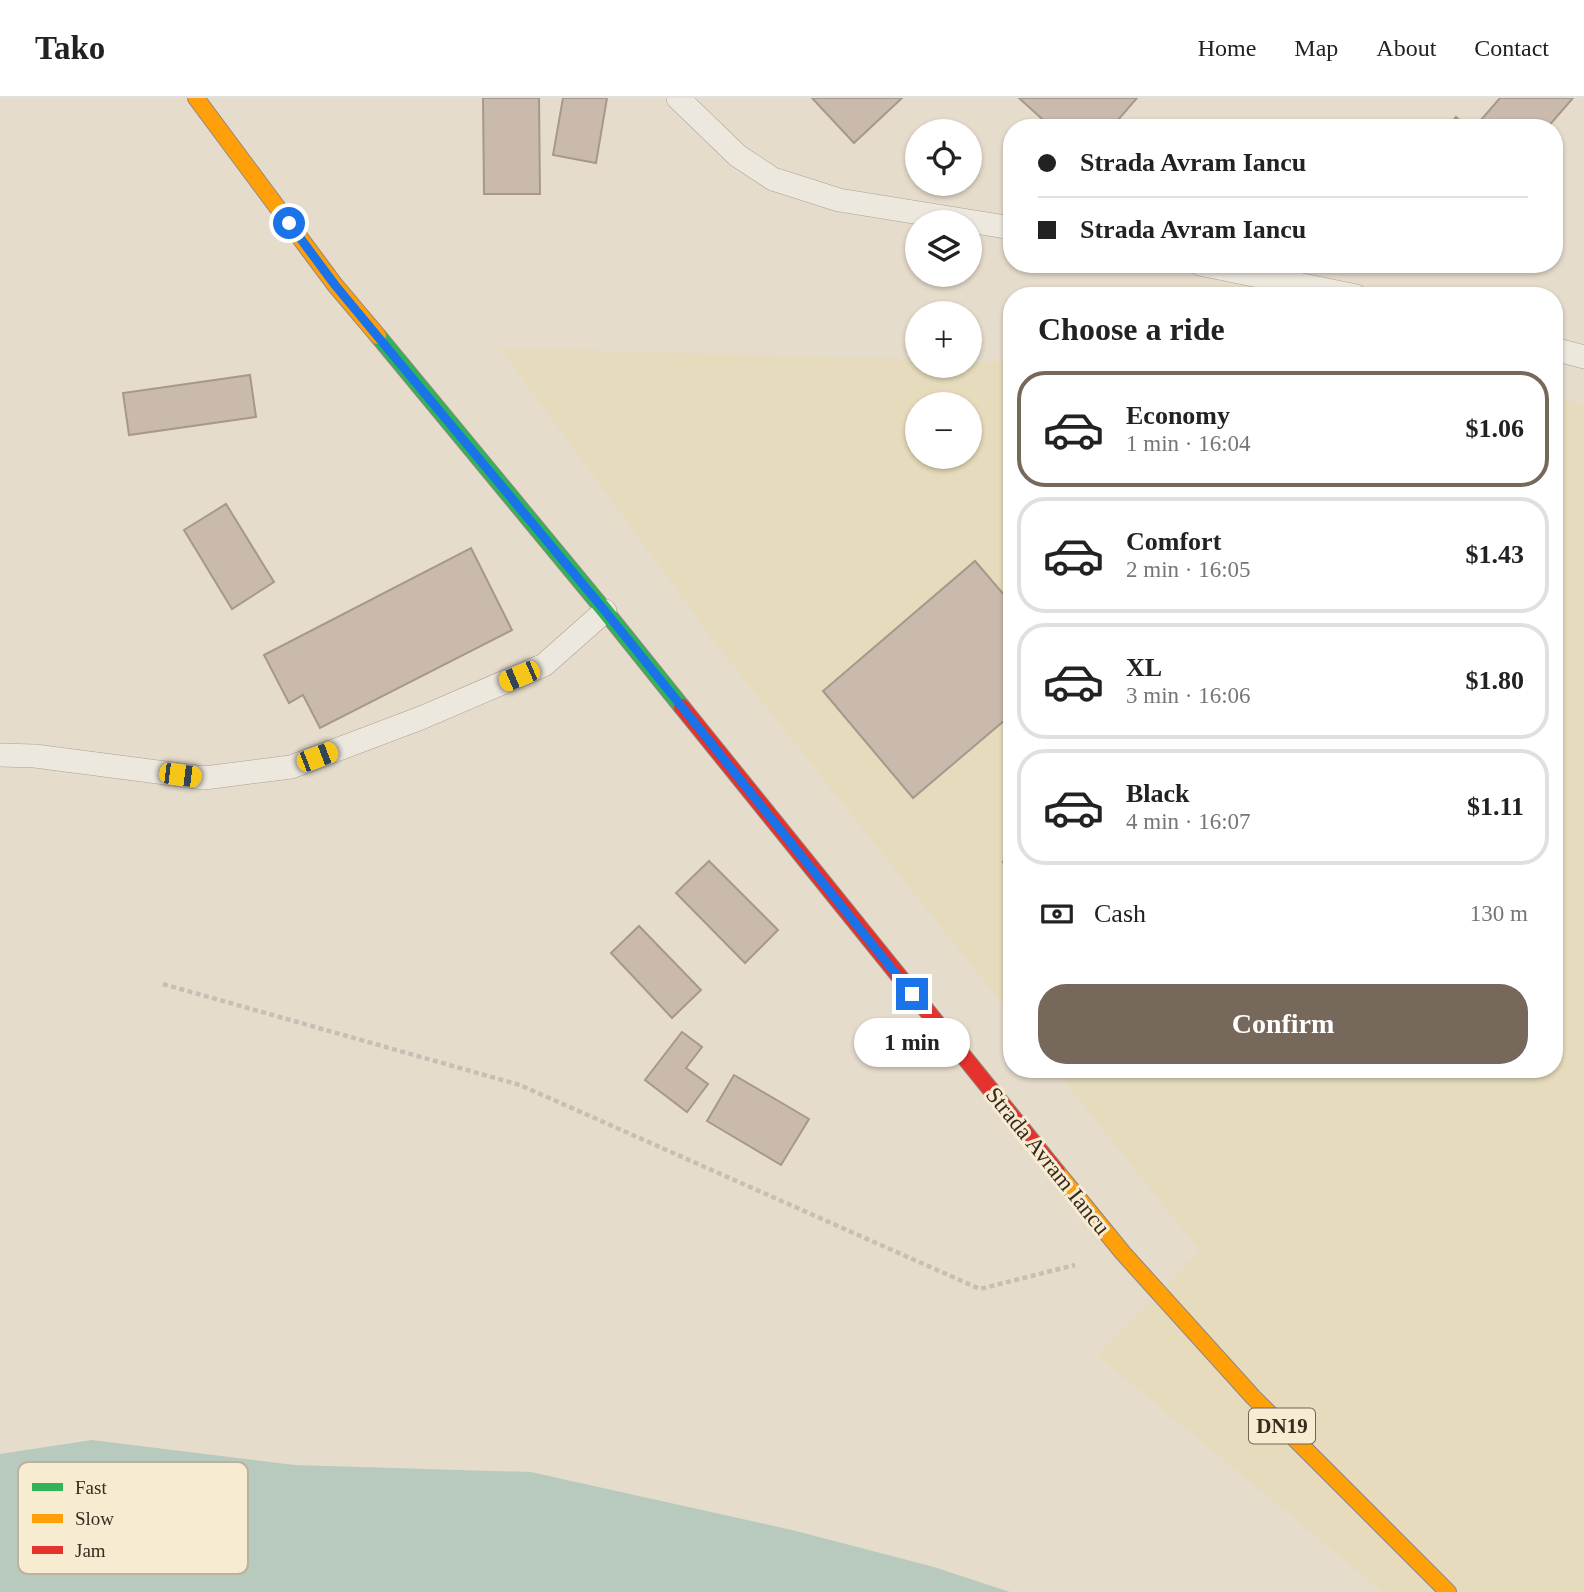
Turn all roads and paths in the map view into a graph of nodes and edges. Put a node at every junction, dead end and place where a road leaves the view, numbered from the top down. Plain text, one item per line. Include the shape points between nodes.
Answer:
1 (196, 98) edge
2 (678, 98) edge
3 (1003, 227) edge
4 (1244, 273) edge
5 (1312, 287) edge
6 (1563, 351) edge
7 (1584, 357) edge
8 (605, 611) junction
9 (0, 755) edge
10 (163, 984) dead end
11 (1123, 1253) junction
12 (1448, 1592) edge

1 - 8 main road, Strada Avram Iancu / DN19 via 335,285
2 - 3 lane via 738,156 773,179 839,200
4 - 5 lane
6 - 7 lane
8 - 9 lane via 544,665 291,767 204,778
8 - 11 main road, Strada Avram Iancu / DN19
10 - 11 path via 520,1085 980,1289
11 - 12 main road, DN19 via 1253,1397

